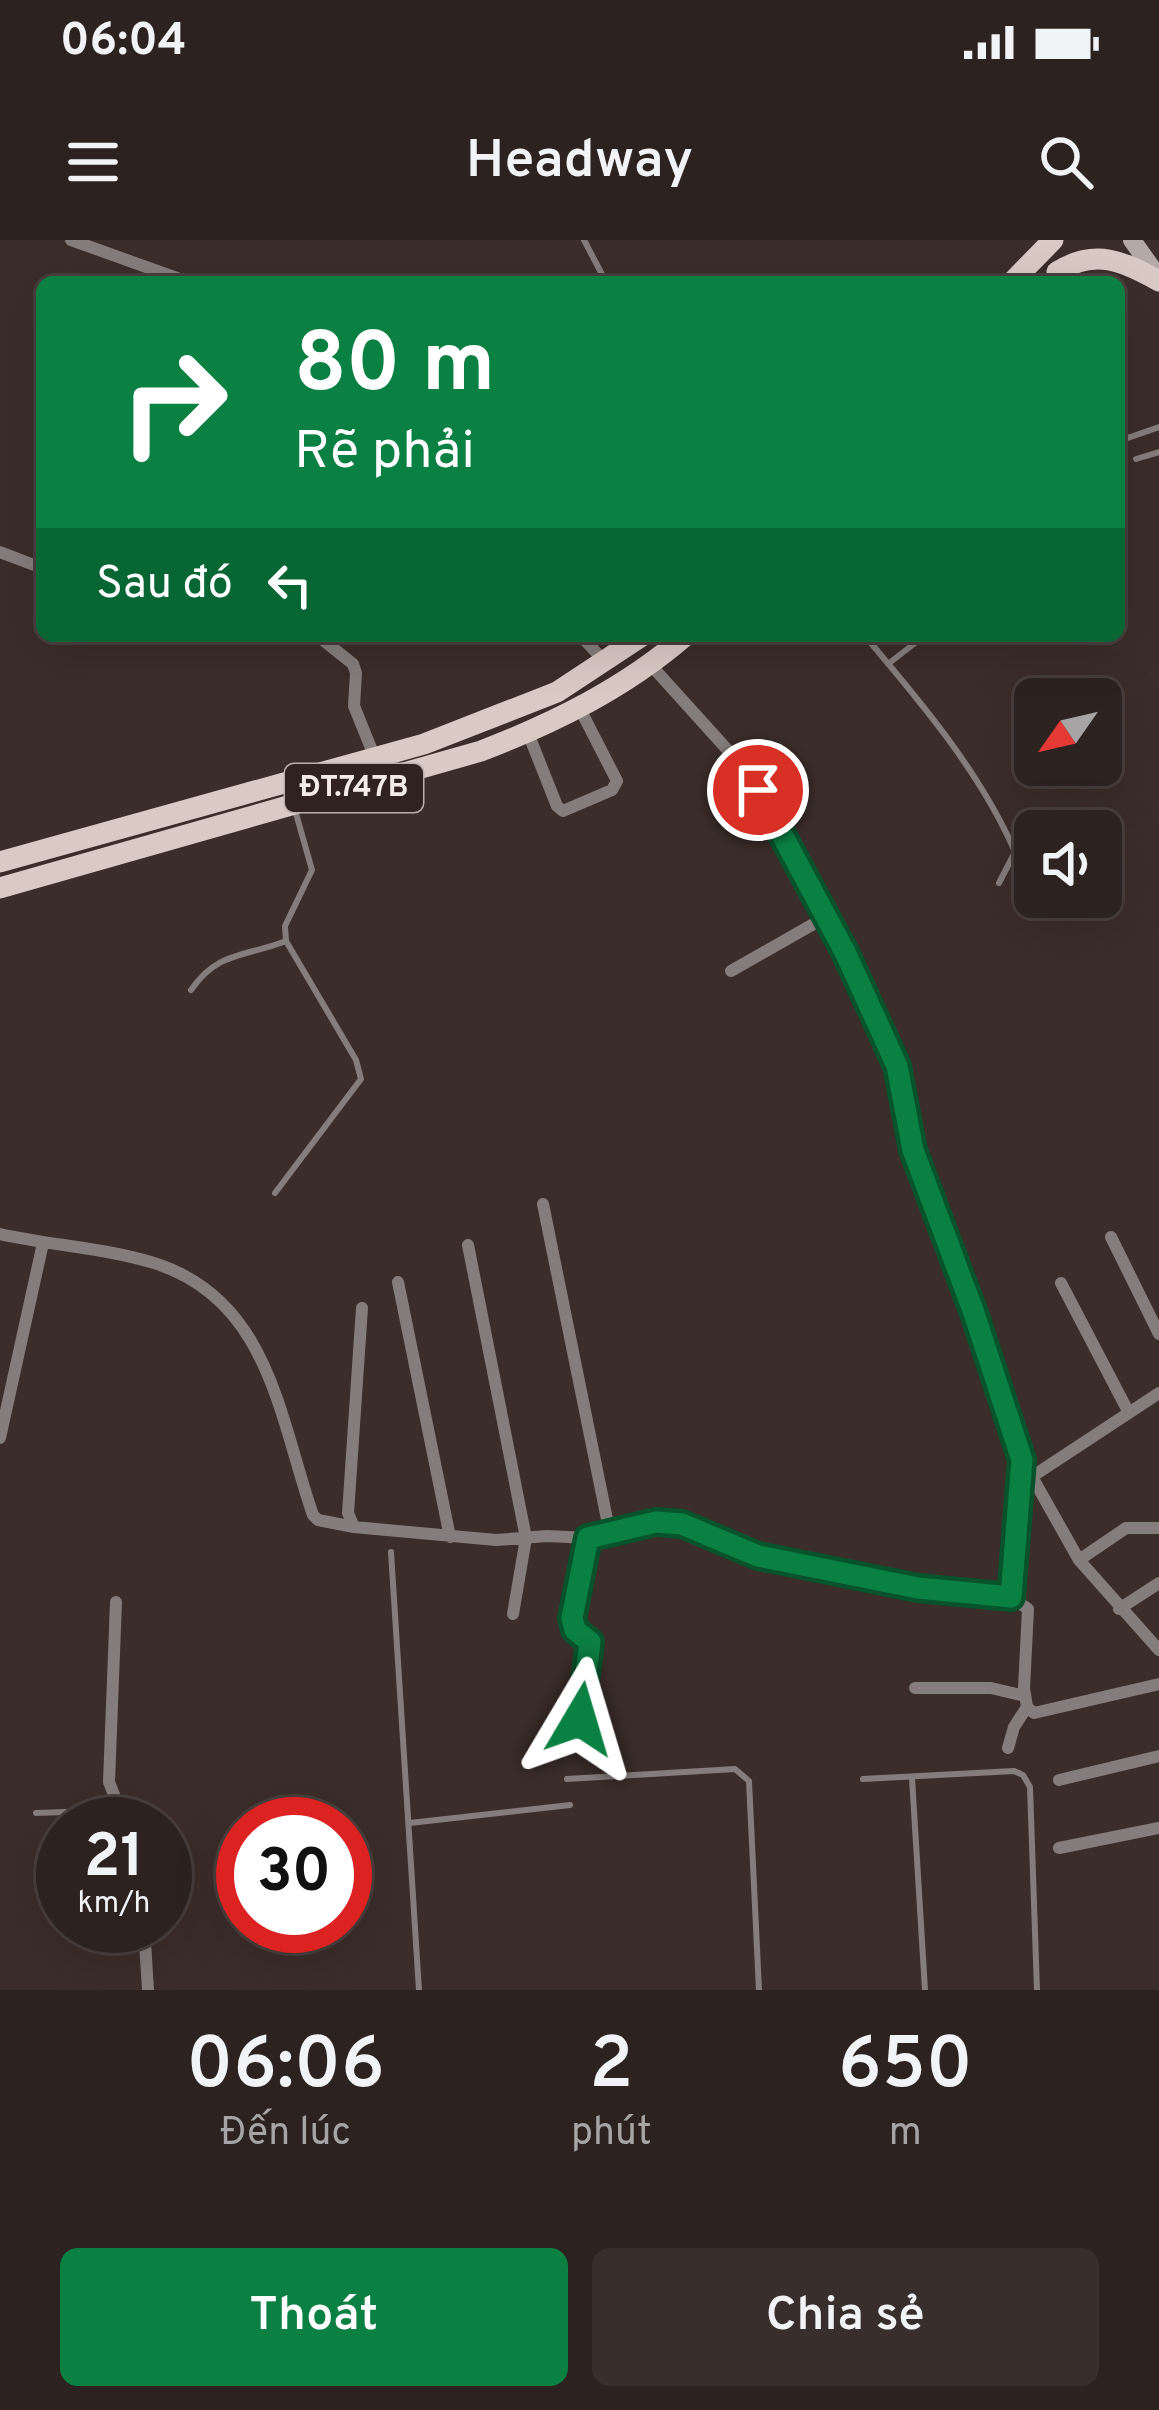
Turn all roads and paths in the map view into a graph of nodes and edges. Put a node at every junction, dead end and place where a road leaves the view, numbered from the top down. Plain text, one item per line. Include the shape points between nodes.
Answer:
1 (71, 240) edge
2 (584, 240) edge
3 (1088, 240) edge
4 (1132, 240) edge
5 (1048, 244) edge
6 (171, 276) edge
7 (603, 276) edge
8 (1018, 276) edge
9 (1053, 276) edge
10 (1053, 276) edge
11 (1159, 279) edge
12 (1159, 427) edge
13 (1125, 439) edge
14 (1159, 452) edge
15 (1136, 459) dead end
16 (0, 552) edge
17 (36, 566) edge
18 (325, 642) edge
19 (587, 642) edge
20 (634, 642) edge
21 (677, 642) edge
22 (870, 642) edge
23 (916, 642) edge
24 (606, 663) junction
25 (649, 663) junction
26 (888, 664) junction
27 (579, 707) junction
28 (528, 733) junction
29 (375, 758) junction
30 (294, 805) junction
31 (108, 833) junction
32 (113, 856) junction
33 (0, 862) edge
34 (999, 883) dead end
35 (0, 888) edge
36 (824, 918) junction
37 (286, 941) junction
38 (731, 971) dead end
39 (191, 990) dead end
40 (275, 1193) dead end
41 (543, 1204) dead end
42 (0, 1234) edge
43 (1112, 1237) dead end
44 (43, 1244) junction
45 (468, 1245) dead end
46 (398, 1282) dead end
47 (1061, 1283) dead end
48 (362, 1308) dead end
49 (1159, 1334) edge
50 (1159, 1393) edge
51 (1129, 1413) junction
52 (0, 1438) edge
53 (1022, 1460) junction
54 (1033, 1476) junction
55 (354, 1527) junction
56 (1159, 1528) edge
57 (610, 1534) junction
58 (449, 1537) junction
59 (526, 1538) junction
60 (588, 1538) junction
61 (391, 1552) dead end
62 (1079, 1560) junction
63 (1159, 1582) edge
64 (1011, 1597) junction
65 (116, 1602) dead end
66 (1119, 1609) junction
67 (513, 1614) dead end
68 (1159, 1650) edge
69 (1159, 1684) edge
70 (915, 1688) dead end
71 (1026, 1701) junction
72 (580, 1719) dead end
73 (1008, 1748) dead end
74 (1159, 1756) edge
75 (912, 1777) junction
76 (567, 1779) dead end
77 (863, 1780) dead end
78 (1059, 1780) dead end
79 (115, 1797) edge
80 (570, 1805) dead end
81 (410, 1823) junction
82 (1159, 1828) edge
83 (1059, 1848) dead end
84 (146, 1953) edge
85 (148, 1990) edge
86 (419, 1990) edge
87 (759, 1990) edge
88 (925, 1990) edge
89 (1037, 1990) edge

1 - 6 street
2 - 7 lane
3 - 9 main road
4 - 11 main road
5 - 8 main road
10 - 11 main road via 1078,259 1100,257
12 - 13 lane
14 - 15 lane
16 - 17 street
18 - 29 street via 356,673 354,706
19 - 24 street
20 - 24 main road, ĐT.747B
21 - 25 main road, ĐT.747B
22 - 26 lane
23 - 26 lane
24 - 29 main road, ĐT.747B via 557,692
25 - 27 main road, ĐT.747B
25 - 36 street via 743,767
26 - 34 lane via 1008,835 1016,852
27 - 28 main road, ĐT.747B
27 - 28 street via 617,781 612,790 563,811
28 - 30 main road, ĐT.747B
29 - 31 main road, ĐT.747B
30 - 32 main road, ĐT.747B
30 - 37 lane via 312,869 285,926
31 - 32 main road
31 - 33 main road, ĐT.747B
32 - 35 main road, ĐT.747B
36 - 38 street
36 - 53 street via 897,1066 913,1150
37 - 39 lane via 225,958
37 - 40 lane via 361,1079
41 - 57 street
42 - 44 street
43 - 49 street
44 - 52 street
44 - 55 street via 151,1262 212,1291 260,1357 314,1516
45 - 59 street
46 - 58 street
47 - 51 street
48 - 55 street
50 - 51 street
51 - 54 street
53 - 54 street
53 - 64 street
54 - 62 street
55 - 58 street
56 - 62 street via 1126,1528
57 - 60 street
57 - 64 street via 682,1524 758,1556
58 - 59 street
59 - 60 street
59 - 67 street
60 - 72 street via 572,1618 590,1642
61 - 81 lane
62 - 66 street
63 - 66 street
64 - 71 street via 1028,1609
65 - 79 street
66 - 68 street
69 - 71 street via 1046,1713 1034,1713
70 - 71 street via 991,1688
71 - 73 street
74 - 78 street
75 - 77 lane
75 - 88 lane
75 - 89 lane via 1014,1771 1026,1778
76 - 87 lane via 742,1773
80 - 81 lane
81 - 86 lane
82 - 83 street
84 - 85 street

